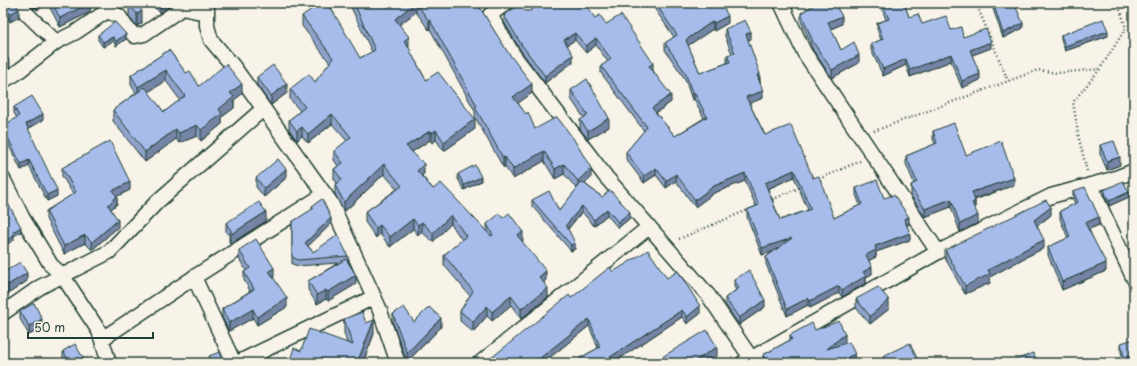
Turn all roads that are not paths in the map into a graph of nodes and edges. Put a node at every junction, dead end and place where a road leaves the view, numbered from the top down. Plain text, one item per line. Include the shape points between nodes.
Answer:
1 (20, 3) edge
2 (506, 3) edge
3 (522, 3) edge
4 (537, 3) edge
5 (781, 3) edge
6 (180, 5) edge
7 (207, 8) edge
8 (56, 42) junction
9 (3, 81) edge
10 (263, 109) junction
11 (1134, 171) edge
12 (3, 178) edge
13 (1090, 185) junction
14 (325, 194) junction
15 (649, 227) junction
16 (938, 252) junction
17 (62, 275) junction
18 (194, 277) junction
19 (1134, 279) edge
20 (374, 297) junction
21 (3, 313) edge
22 (102, 340) junction
23 (747, 360) edge
24 (109, 363) edge
25 (235, 363) edge
26 (398, 363) edge
27 (480, 363) edge

1 - 8 street via 26,13
2 - 15 street via 490,15 508,46 606,177
3 - 4 street via 528,10
5 - 16 street via 804,52
6 - 7 street
6 - 8 street via 144,34 135,36 119,16 107,11
7 - 10 street via 207,26 211,40
8 - 9 street
10 - 14 street
10 - 17 street via 158,201 109,252
11 - 13 street
12 - 17 street via 22,217 51,265
13 - 16 street via 1051,196
13 - 19 street
14 - 18 street
14 - 20 street
15 - 23 street via 708,295
15 - 27 street
16 - 23 street
17 - 21 street via 40,286
17 - 22 street via 100,331
18 - 22 street
18 - 25 street
20 - 25 street
20 - 26 street
22 - 24 street

